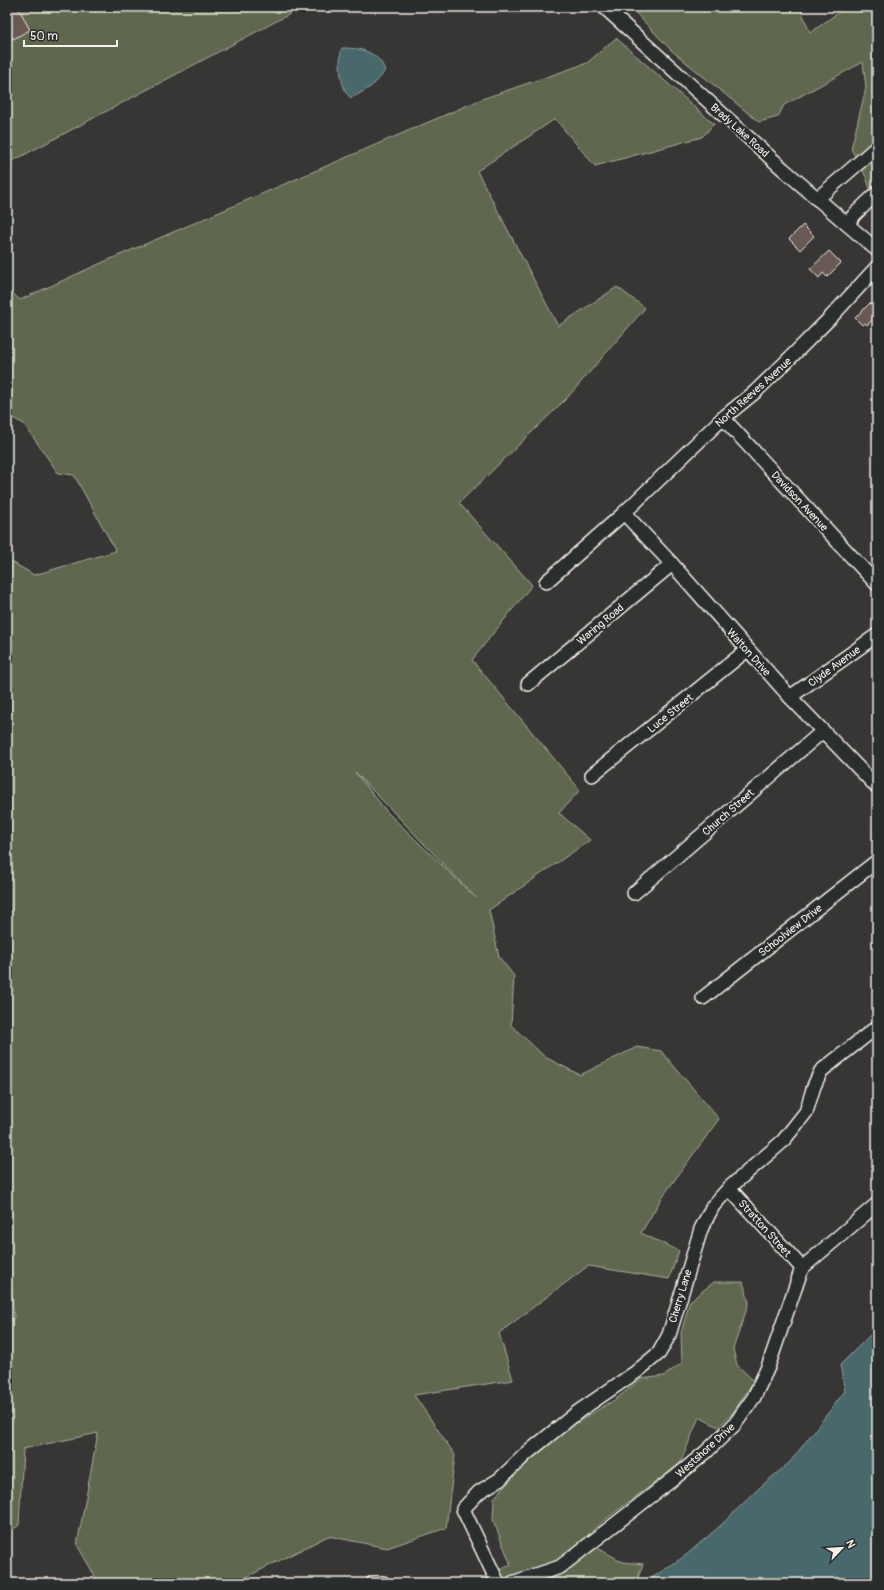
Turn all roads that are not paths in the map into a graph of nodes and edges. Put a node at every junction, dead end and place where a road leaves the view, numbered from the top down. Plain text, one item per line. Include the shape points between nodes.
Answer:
1 (604, 7) edge
2 (877, 147) edge
3 (877, 193) edge
4 (817, 199) junction
5 (847, 224) junction
6 (877, 250) edge
7 (877, 267) edge
8 (723, 418) junction
9 (624, 513) junction
10 (672, 564) junction
11 (546, 582) dead end
12 (877, 584) edge
13 (877, 635) edge
14 (747, 650) junction
15 (528, 684) dead end
16 (790, 697) junction
17 (823, 731) junction
18 (592, 775) dead end
19 (877, 787) edge
20 (877, 861) edge
21 (634, 893) dead end
22 (703, 998) dead end
23 (877, 1027) edge
24 (729, 1188) junction
25 (877, 1204) edge
26 (802, 1268) junction
27 (373, 1583) edge
28 (383, 1583) edge
29 (498, 1583) edge
30 (512, 1583) edge

1 - 4 street, Brady Lake Road
2 - 4 street
3 - 5 street
4 - 5 street, Brady Lake Road
5 - 6 street, Brady Lake Road
7 - 8 street, North Reeves Avenue via 785,363
8 - 9 street, North Reeves Avenue
8 - 12 street, Davidson Avenue
9 - 10 street, Walton Drive
9 - 11 street, North Reeves Avenue
10 - 14 street, Walton Drive
10 - 15 street, Waring Road
13 - 16 street, Clyde Avenue
14 - 16 street, Walton Drive
14 - 18 street, Luce Street
16 - 17 street, Walton Drive
17 - 19 street, Walton Drive
17 - 21 street, Church Street
20 - 22 street, Schoolview Drive
23 - 24 street, Cherry Lane via 821,1071 806,1112 783,1141
24 - 26 street, Stratton Street
24 - 29 street, Cherry Lane via 713,1206 701,1229 660,1353 579,1411 500,1479 479,1492 463,1509
25 - 26 street
26 - 30 street, Westshore Drive via 768,1367 754,1397 735,1424 673,1479 560,1567
27 - 28 street

